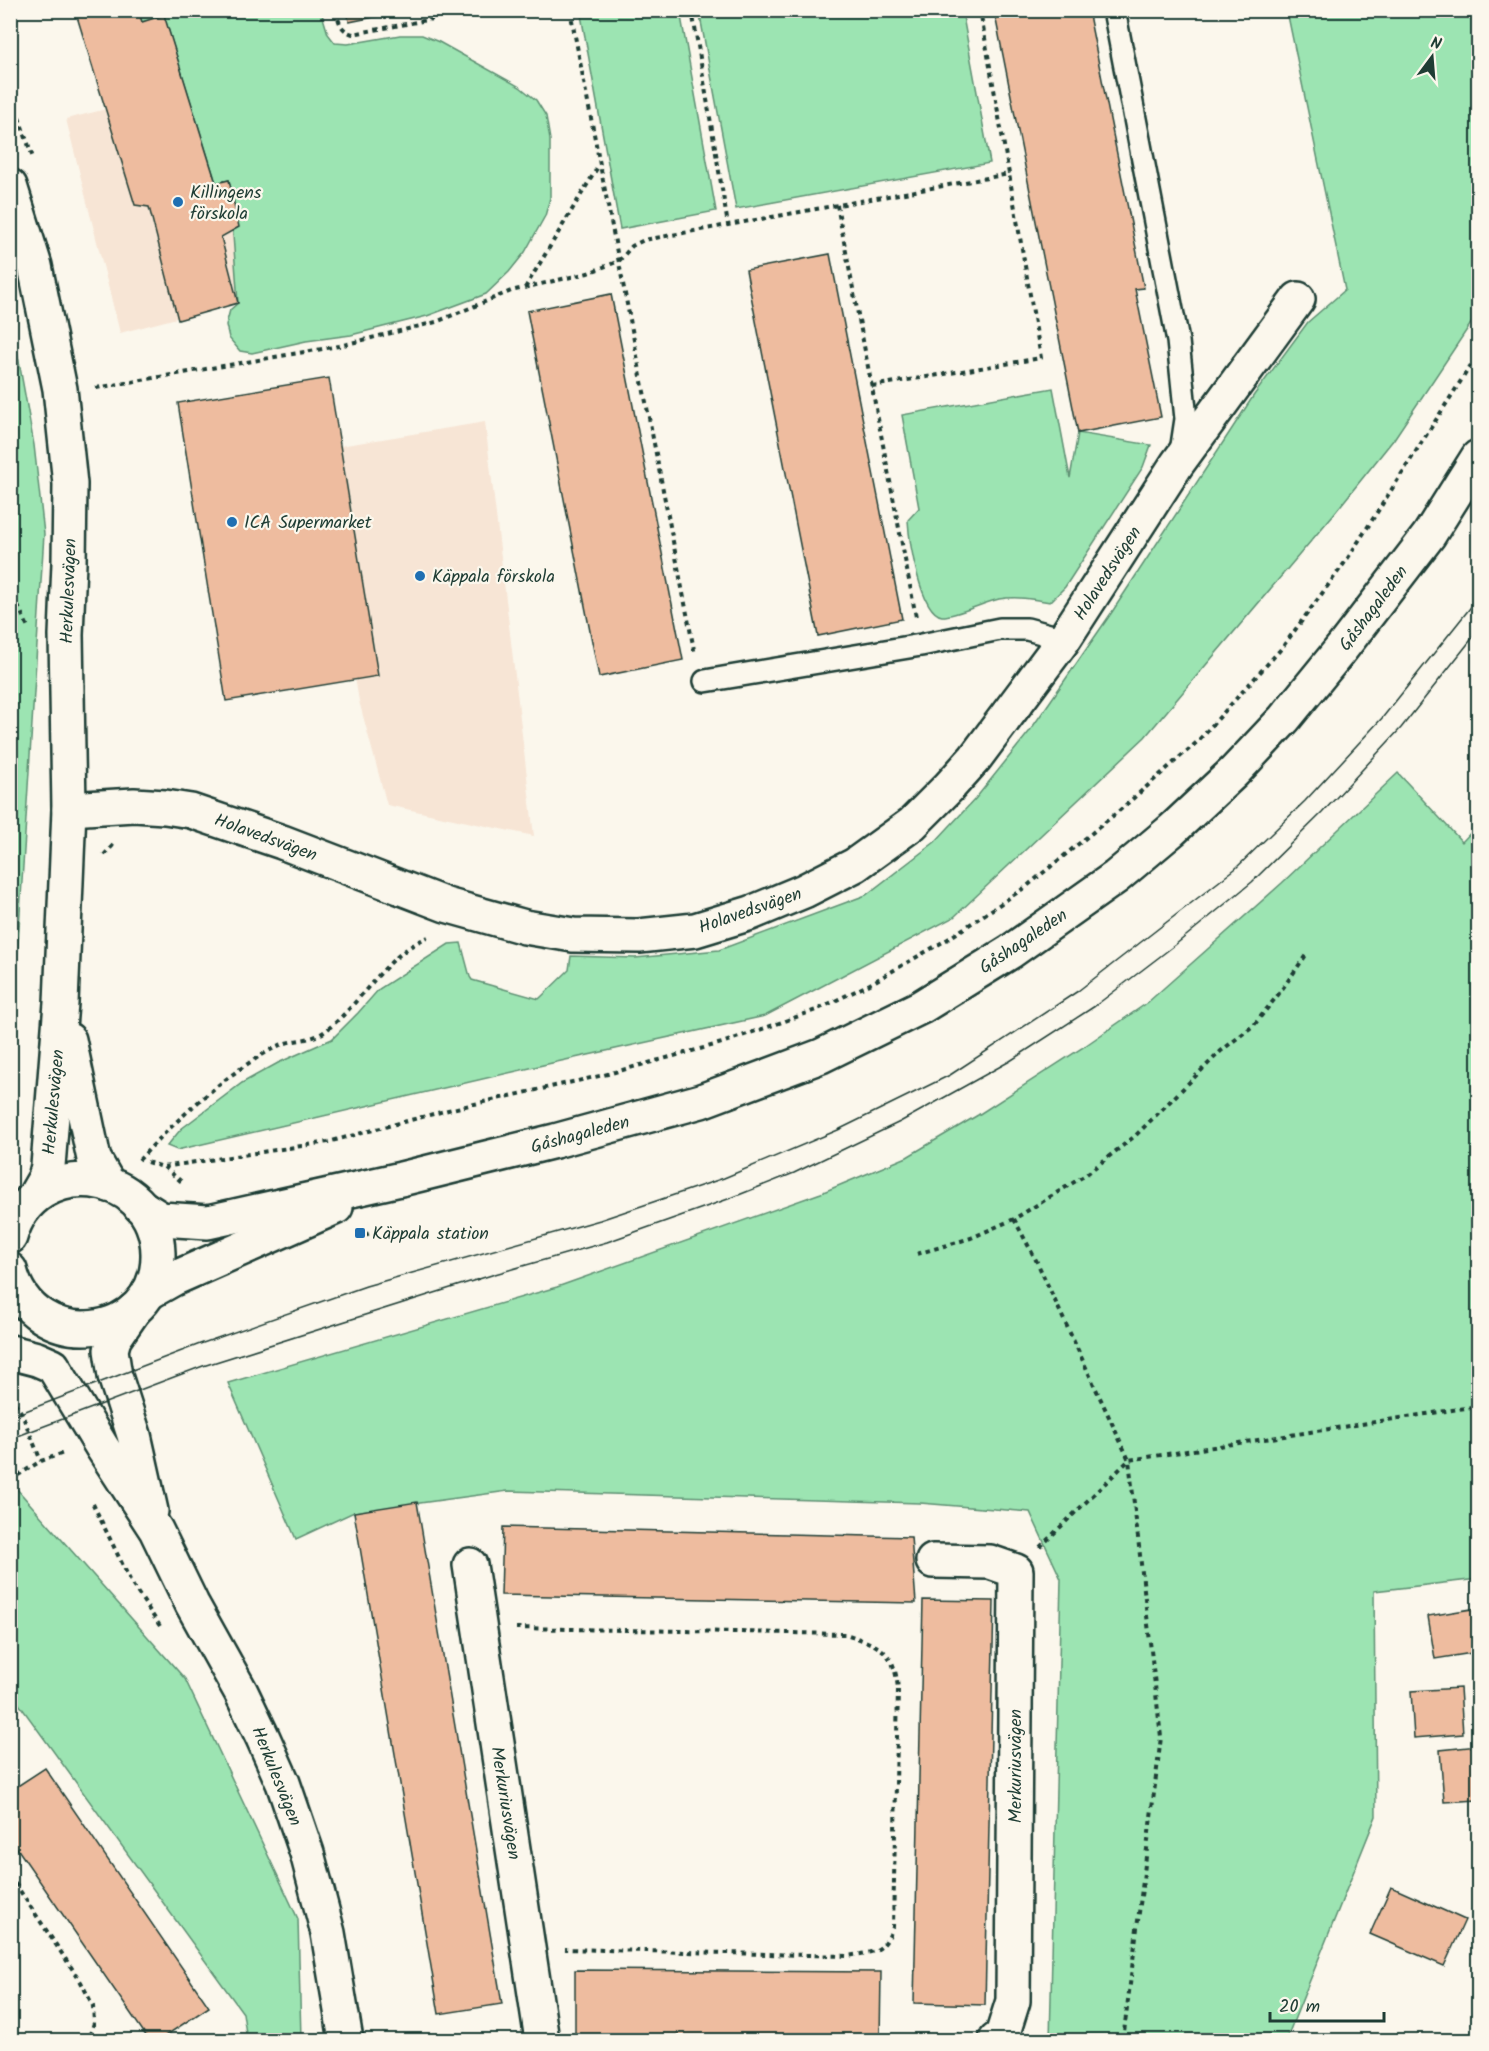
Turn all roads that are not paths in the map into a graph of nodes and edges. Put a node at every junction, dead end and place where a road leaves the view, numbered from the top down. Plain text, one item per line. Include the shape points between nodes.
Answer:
1 (1114, 10) edge
2 (10, 186) edge
3 (1298, 299) dead end
4 (1479, 457) edge
5 (1177, 464) junction
6 (1064, 639) junction
7 (705, 681) road end
8 (69, 809) junction
9 (61, 1003) junction
10 (401, 1179) junction
11 (109, 1185) junction
12 (34, 1197) junction
13 (140, 1206) junction
14 (12, 1231) edge
15 (10, 1270) edge
16 (142, 1300) junction
17 (28, 1310) edge
18 (10, 1352) edge
19 (53, 1366) junction
20 (156, 1530) junction
21 (933, 1562) dead end
22 (470, 1565) dead end
23 (346, 2040) edge
24 (542, 2040) edge
25 (996, 2040) edge

1 - 5 lane, Holavedsvägen via 1178,341 1186,419
2 - 8 street, Herkulesvägen via 35,266 60,389 70,484 66,635
3 - 5 street, Holavedsvägen
4 - 10 street, Gåshagaleden via 1429,535 1342,648 1248,757 1116,877 1010,952 921,1007 821,1056 712,1097
5 - 6 street, Holavedsvägen
6 - 7 lane via 1027,629 1000,629
6 - 8 street, Holavedsvägen via 975,758 912,824 855,865 804,891 695,930 639,936 573,935 525,927 446,905 191,811 134,805
8 - 9 street, Herkulesvägen
9 - 11 street, Herkulesvägen via 94,1159
9 - 12 street, Herkulesvägen via 48,1166
10 - 13 street, Gåshagaleden via 208,1222 161,1219
10 - 16 street, Gåshagaleden via 173,1280
11 - 12 street, Gåshagaleden via 74,1180
11 - 13 street, Gåshagaleden via 122,1190
12 - 14 street, Gåshagaleden
13 - 16 street, Gåshagaleden via 153,1226 158,1250 156,1271
15 - 17 street
16 - 17 street, Gåshagaleden via 110,1324 92,1329 71,1328
16 - 20 street, Herkulesvägen via 114,1339 111,1350
17 - 19 street, Herkulesvägen
18 - 19 street
19 - 20 street, Herkulesvägen
20 - 23 street, Herkulesvägen via 241,1692 283,1783 328,1933
21 - 25 street, Merkuriusvägen via 990,1562 1016,1571 1013,2001 1002,2036
22 - 24 street, Merkuriusvägen

